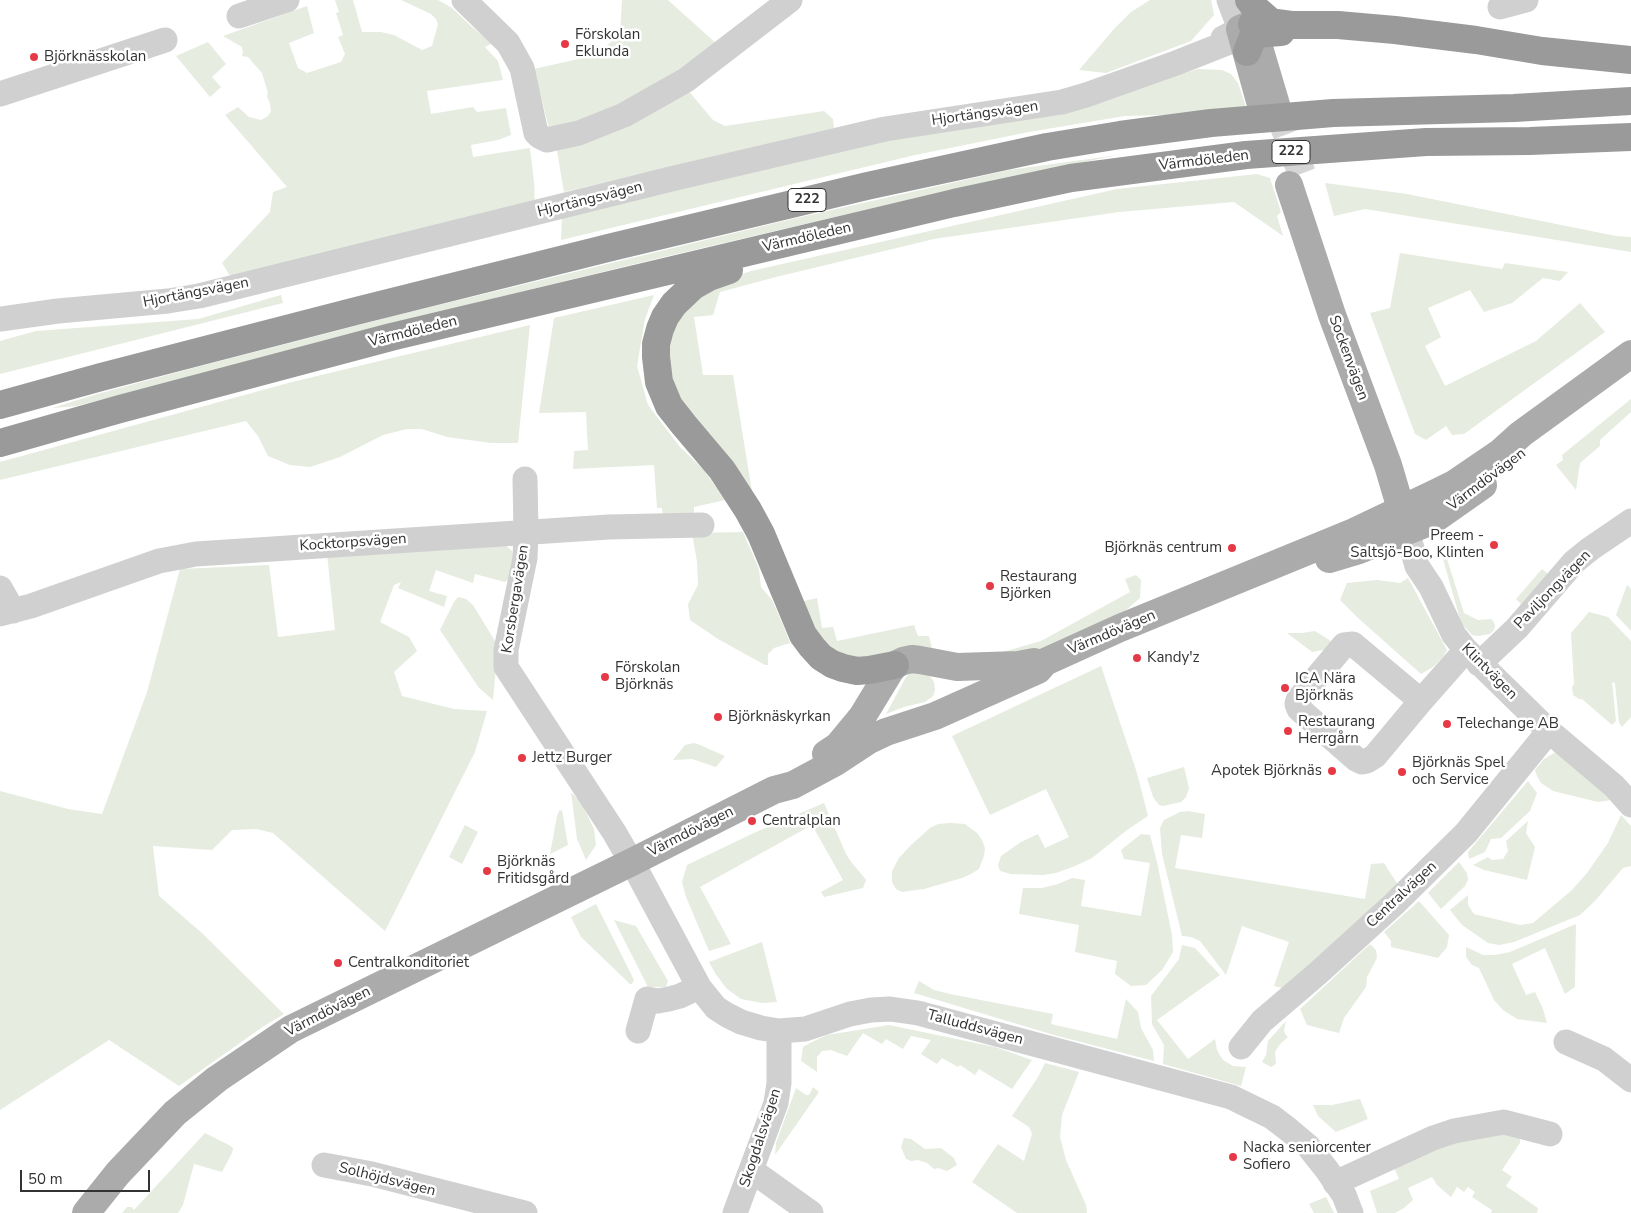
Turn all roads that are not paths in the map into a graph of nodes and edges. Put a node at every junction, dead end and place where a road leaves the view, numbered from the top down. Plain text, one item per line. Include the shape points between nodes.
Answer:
1 (287, 0) edge
2 (464, 0) edge
3 (790, 0) edge
4 (1229, 0) edge
5 (1526, 0) edge
6 (1500, 7) dead end
7 (239, 16) dead end
8 (1250, 25) edge
9 (165, 40) dead end
10 (1631, 60) edge
11 (0, 94) edge
12 (1631, 101) edge
13 (1270, 110) tunnel mouth
14 (1631, 137) edge
15 (1297, 183) tunnel mouth
16 (954, 204) junction
17 (3, 313) edge
18 (1631, 354) edge
19 (1631, 364) edge
20 (0, 405) edge
21 (0, 443) edge
22 (525, 479) dead end
23 (1412, 517) junction
24 (1631, 521) edge
25 (702, 524) dead end
26 (526, 532) junction
27 (0, 588) edge
28 (7, 612) edge
29 (1472, 657) junction
30 (1045, 662) junction
31 (930, 663) junction
32 (896, 666) junction
33 (1421, 700) junction
34 (935, 716) junction
35 (1550, 731) junction
36 (774, 790) junction
37 (1631, 805) edge
38 (632, 862) junction
39 (699, 987) junction
40 (638, 1031) dead end
41 (780, 1031) junction
42 (1566, 1042) dead end
43 (1241, 1047) dead end
44 (1631, 1080) edge
45 (1550, 1134) dead end
46 (324, 1165) dead end
47 (751, 1170) junction
48 (1335, 1183) junction
49 (448, 1204) edge
50 (86, 1213) edge
51 (524, 1213) edge
52 (735, 1213) edge
53 (811, 1213) edge
54 (1351, 1213) edge

1 - 7 street
2 - 3 street via 504,38 518,59 536,133 547,140 578,133 624,116 686,80
4 - 8 street
5 - 6 street
8 - 10 highway via 1338,25
8 - 13 main road
8 - 17 street, Hjortängsvägen via 1176,63 1062,102 885,129 199,296 159,302
9 - 11 street
12 - 20 highway, 222 via 1333,113 1211,123 1047,147 612,247
14 - 16 highway, Värmdöleden / 222 via 1426,142 1246,155 1071,178
15 - 23 main road, Sockenvägen via 1321,234
16 - 21 highway, Värmdöleden / 222 via 391,338
16 - 32 highway via 927,221 709,277 693,286 674,304 656,344 659,382 669,406 722,470 748,510 803,635 821,657 850,670
18 - 23 main road, Värmdövägen
19 - 23 main road, Värmdövägen via 1500,473 1436,518
22 - 26 street, Korsbergavägen
23 - 29 street, Klintvägen via 1431,561 1431,587 1454,635
23 - 30 main road, Värmdövägen via 1359,550 1207,593
24 - 29 street, Paviljongvägen via 1574,562 1517,628
25 - 26 street, Kocktorpsvägen
26 - 28 street, Kocktorpsvägen via 196,554 159,561
26 - 38 street, Korsbergavägen via 525,558 506,650 506,668
27 - 28 street, Kocktorpsvägen
29 - 33 street, Paviljongvägen
29 - 35 street, Klintvägen
30 - 31 main road, Värmdövägen via 991,667
30 - 34 main road, Värmdövägen via 1038,670
31 - 32 main road, Värmdövägen via 912,659
31 - 34 main road via 941,674 947,696
32 - 36 main road, Värmdövägen via 838,746
33 - 33 street, Paviljongvägen via 1353,644 1344,645 1297,704 1362,762 1374,756
34 - 36 main road, Värmdövägen via 886,732 793,785
35 - 37 street, Klintvägen via 1614,786
35 - 43 street, Centralvägen via 1466,833 1387,910 1262,1021
36 - 38 main road, Värmdövägen
38 - 39 street, Talluddsvägen
38 - 50 main road, Värmdövägen via 291,1029 255,1052 175,1113 118,1173
39 - 40 street via 669,999 647,999
39 - 41 street, Talluddsvägen via 726,1016
41 - 47 street, Skogdalsvägen via 776,1103
41 - 48 street, Talluddsvägen via 805,1028 871,1010 911,1012 1231,1097 1272,1117 1290,1130 1308,1146
42 - 44 street via 1604,1059
45 - 48 street via 1504,1122 1454,1131 1420,1143
46 - 49 street, Solhöjdsvägen via 372,1174
47 - 52 street, Skogdalsvägen
47 - 53 street
48 - 54 street, Talluddsvägen
49 - 51 street, Solhöjdsvägen

